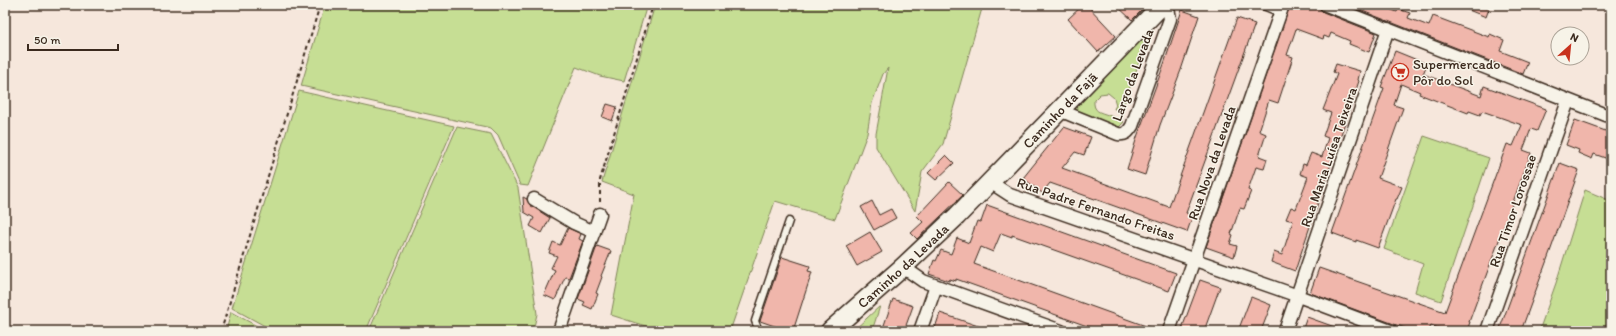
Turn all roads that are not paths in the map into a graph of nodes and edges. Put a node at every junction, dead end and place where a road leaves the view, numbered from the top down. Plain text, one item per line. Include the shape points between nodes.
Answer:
1 (1163, 5) edge
2 (1261, 5) edge
3 (1326, 5) edge
4 (1282, 9) edge
5 (1388, 29) junction
6 (1568, 101) junction
7 (1059, 110) junction
8 (1611, 118) edge
9 (990, 182) junction
10 (534, 199) dead end
11 (600, 214) road end
12 (957, 216) joint
13 (789, 221) dead end
14 (594, 232) junction
15 (1194, 260) junction
16 (903, 267) junction
17 (936, 286) junction
18 (1298, 296) junction
19 (1042, 328) edge
20 (559, 331) edge
21 (759, 331) edge
22 (830, 331) edge
23 (920, 331) edge
24 (1061, 331) edge
25 (1169, 331) edge
26 (1285, 331) edge
27 (1391, 331) edge
28 (1487, 331) edge

1 - 7 street, Caminho da Fajã
1 - 7 street, Largo da Levada via 1170,19 1128,132 1118,134
2 - 4 lane
3 - 5 street
4 - 15 street, Rua Nova da Levada
5 - 6 street
5 - 18 street, Rua Maria Luísa Teixeira
6 - 8 street
6 - 28 street, Rua Timor Lorossae
7 - 9 street, Caminho da Fajã
9 - 12 street, Caminho da Fajã
9 - 15 street, Rua Padre Fernando Freitas via 1010,195
10 - 14 street
11 - 14 street
12 - 16 street, Caminho da Levada
13 - 21 lane via 755,321
14 - 20 street
15 - 18 street, Rua Padre Fernando Freitas
15 - 25 street, Rua Nova da Levada
16 - 17 street via 922,281
16 - 22 street, Caminho da Levada
17 - 19 street
17 - 23 street
18 - 26 street, Rua Maria Luísa Teixeira
18 - 27 street, Rua Padre Fernando Freitas
19 - 24 street

